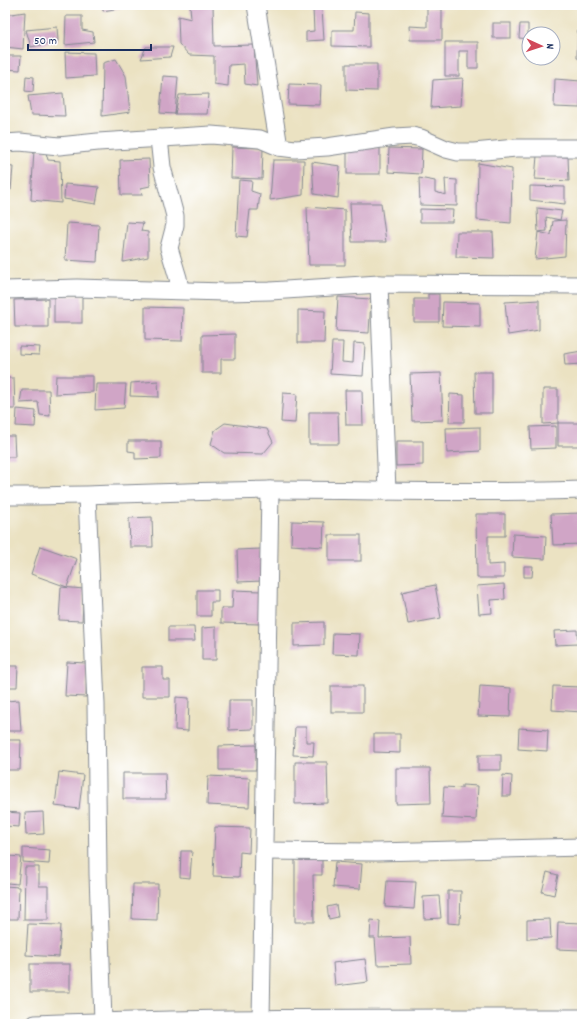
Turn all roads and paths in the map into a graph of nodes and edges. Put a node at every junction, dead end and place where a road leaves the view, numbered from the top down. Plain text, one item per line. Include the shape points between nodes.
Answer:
1 (256, 5) edge
2 (160, 138) junction
3 (5, 144) edge
4 (279, 147) junction
5 (582, 148) edge
6 (379, 284) junction
7 (582, 285) edge
8 (5, 290) edge
9 (180, 290) junction
10 (270, 490) junction
11 (582, 490) edge
12 (387, 491) junction
13 (5, 496) edge
14 (87, 496) junction
15 (582, 847) edge
16 (264, 850) junction
17 (582, 1018) edge
18 (261, 1019) junction
19 (103, 1021) junction
20 (433, 1021) edge
21 (35, 1024) edge

1 - 4 street
2 - 3 street via 59,146 20,142
2 - 4 street via 211,135 247,137
2 - 9 street via 162,167 175,216 169,248
4 - 5 street via 308,149 412,136 458,152 516,148
6 - 7 street
6 - 9 street via 270,291
6 - 12 street
8 - 9 street
10 - 12 street
10 - 14 street
10 - 16 street
11 - 12 street
13 - 14 street
14 - 19 street via 96,704
15 - 16 street via 376,852
16 - 18 street
17 - 20 street
18 - 19 street
18 - 20 street
19 - 21 street

